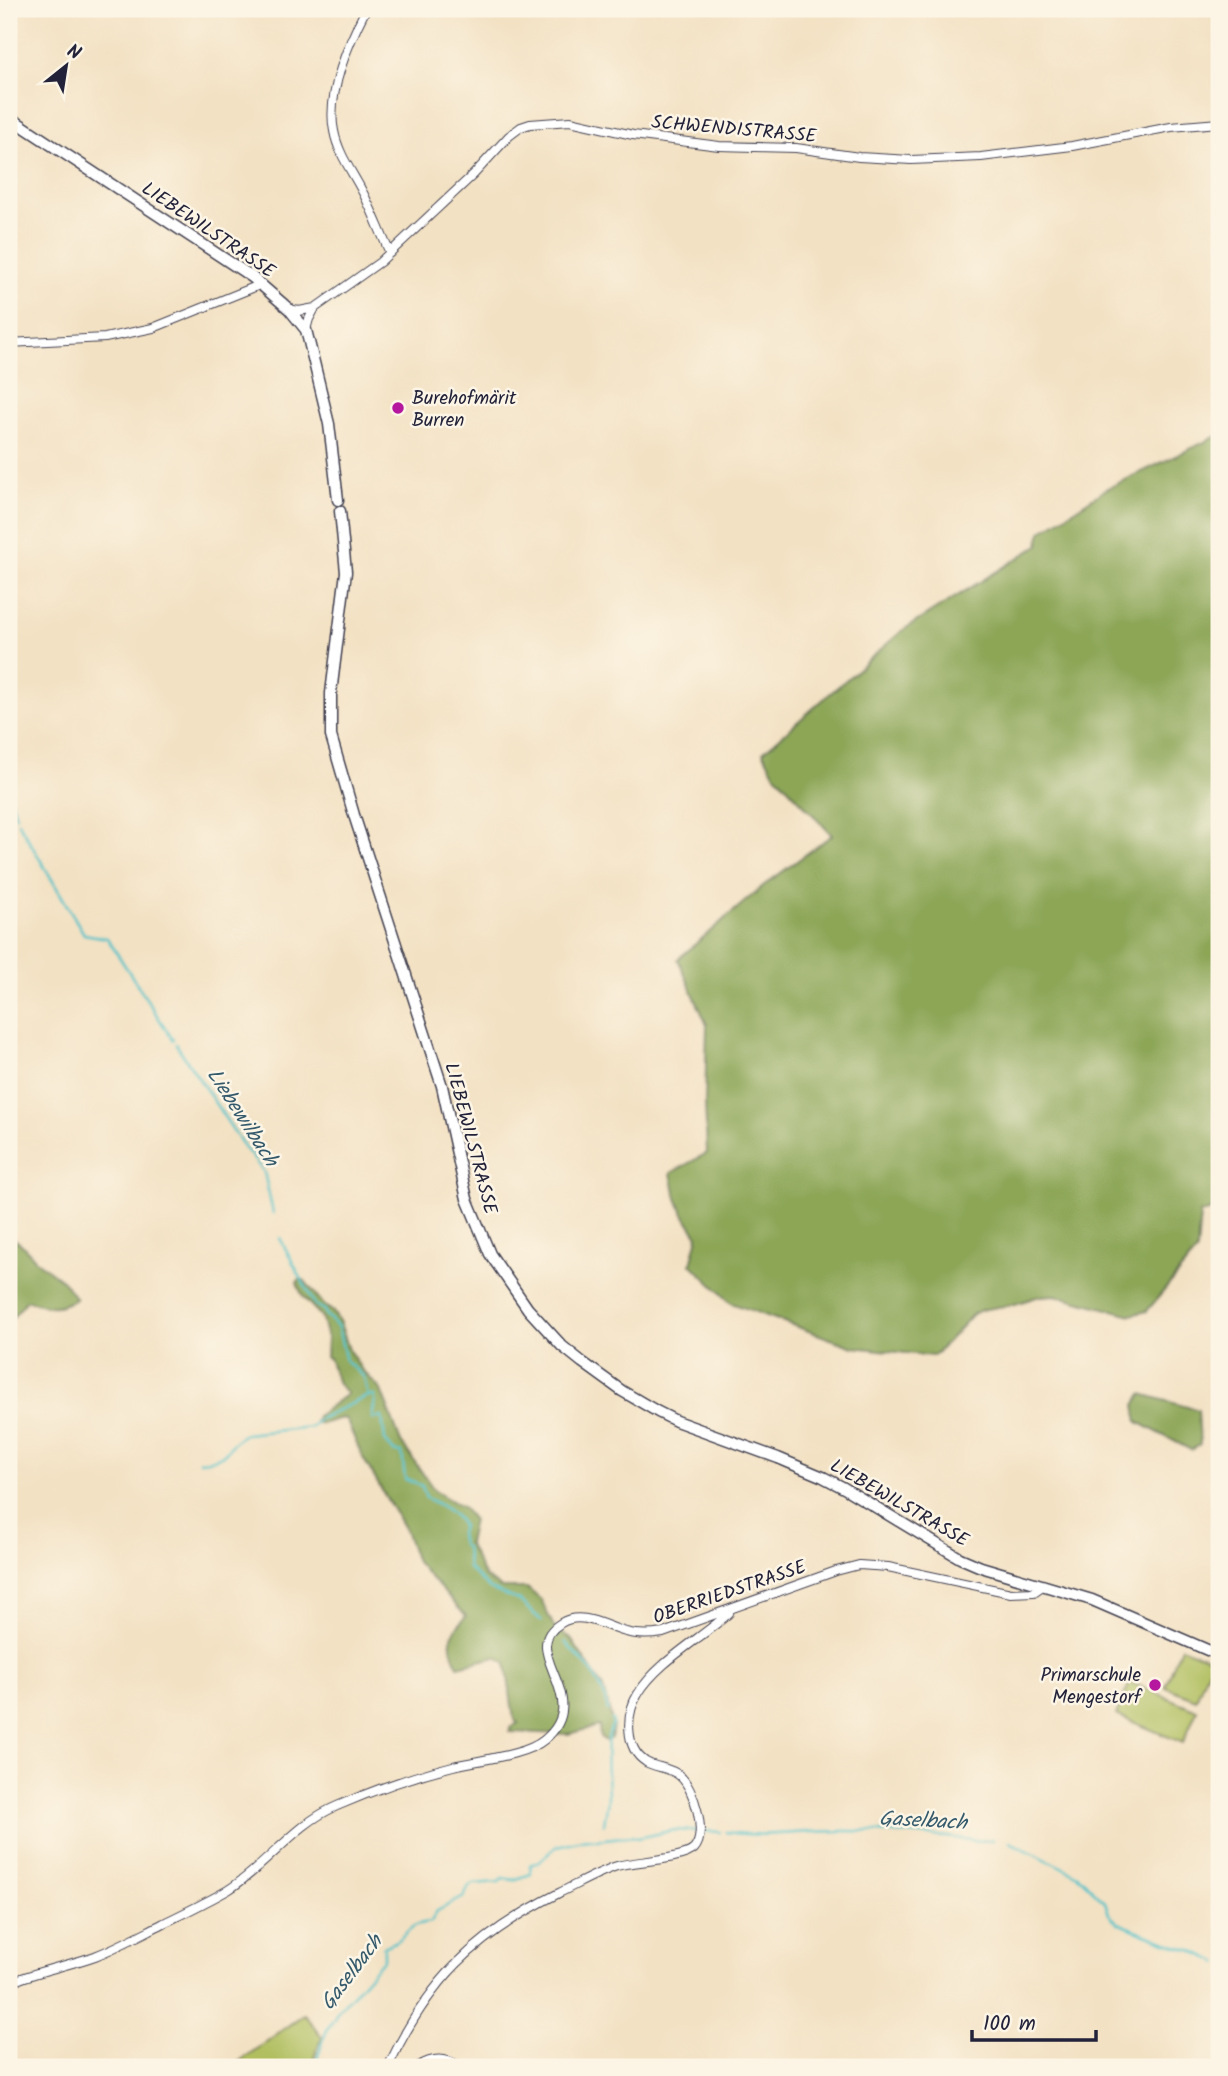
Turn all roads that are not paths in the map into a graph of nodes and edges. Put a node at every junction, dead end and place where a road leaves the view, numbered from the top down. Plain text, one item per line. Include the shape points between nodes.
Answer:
1 (366, 9) edge
2 (9, 117) edge
3 (1219, 123) edge
4 (390, 253) junction
5 (262, 284) junction
6 (315, 308) junction
7 (289, 309) junction
8 (306, 330) junction
9 (9, 343) edge
10 (1044, 1585) junction
11 (734, 1609) junction
12 (1219, 1655) edge
13 (9, 1983) edge
14 (388, 2067) edge
15 (417, 2067) edge
16 (461, 2067) edge

1 - 4 street via 338,79 332,119 342,155
2 - 5 street, LIEBEWILSTRASSE
3 - 4 street, SCHWENDISTRASSE via 981,158 911,160 796,148 719,146 570,121 540,122 513,132
4 - 6 street, SCHWENDISTRASSE
5 - 7 street, LIEBEWILSTRASSE
5 - 9 street via 153,328 105,338
6 - 7 street
6 - 8 street
7 - 8 street, LIEBEWILSTRASSE
8 - 10 street, LIEBEWILSTRASSE via 329,424 346,572 331,693 331,736 442,1087 467,1199 502,1274 562,1346 642,1403 676,1421 823,1477 960,1558
10 - 11 street, OBERRIEDSTRASSE via 1034,1592 1011,1593 866,1565 836,1571
10 - 12 street, LIEBEWILSTRASSE via 1092,1600
11 - 13 street, OBERRIEDSTRASSE via 645,1635 584,1618 560,1623 548,1636 545,1650 563,1708 559,1722 543,1741 415,1777 328,1810 216,1896 99,1954
11 - 14 street via 648,1681 630,1716 631,1740 640,1757 673,1771 686,1783 700,1828 695,1847 685,1854 607,1870 500,1927 468,1952 436,1987
15 - 16 street via 439,2059

